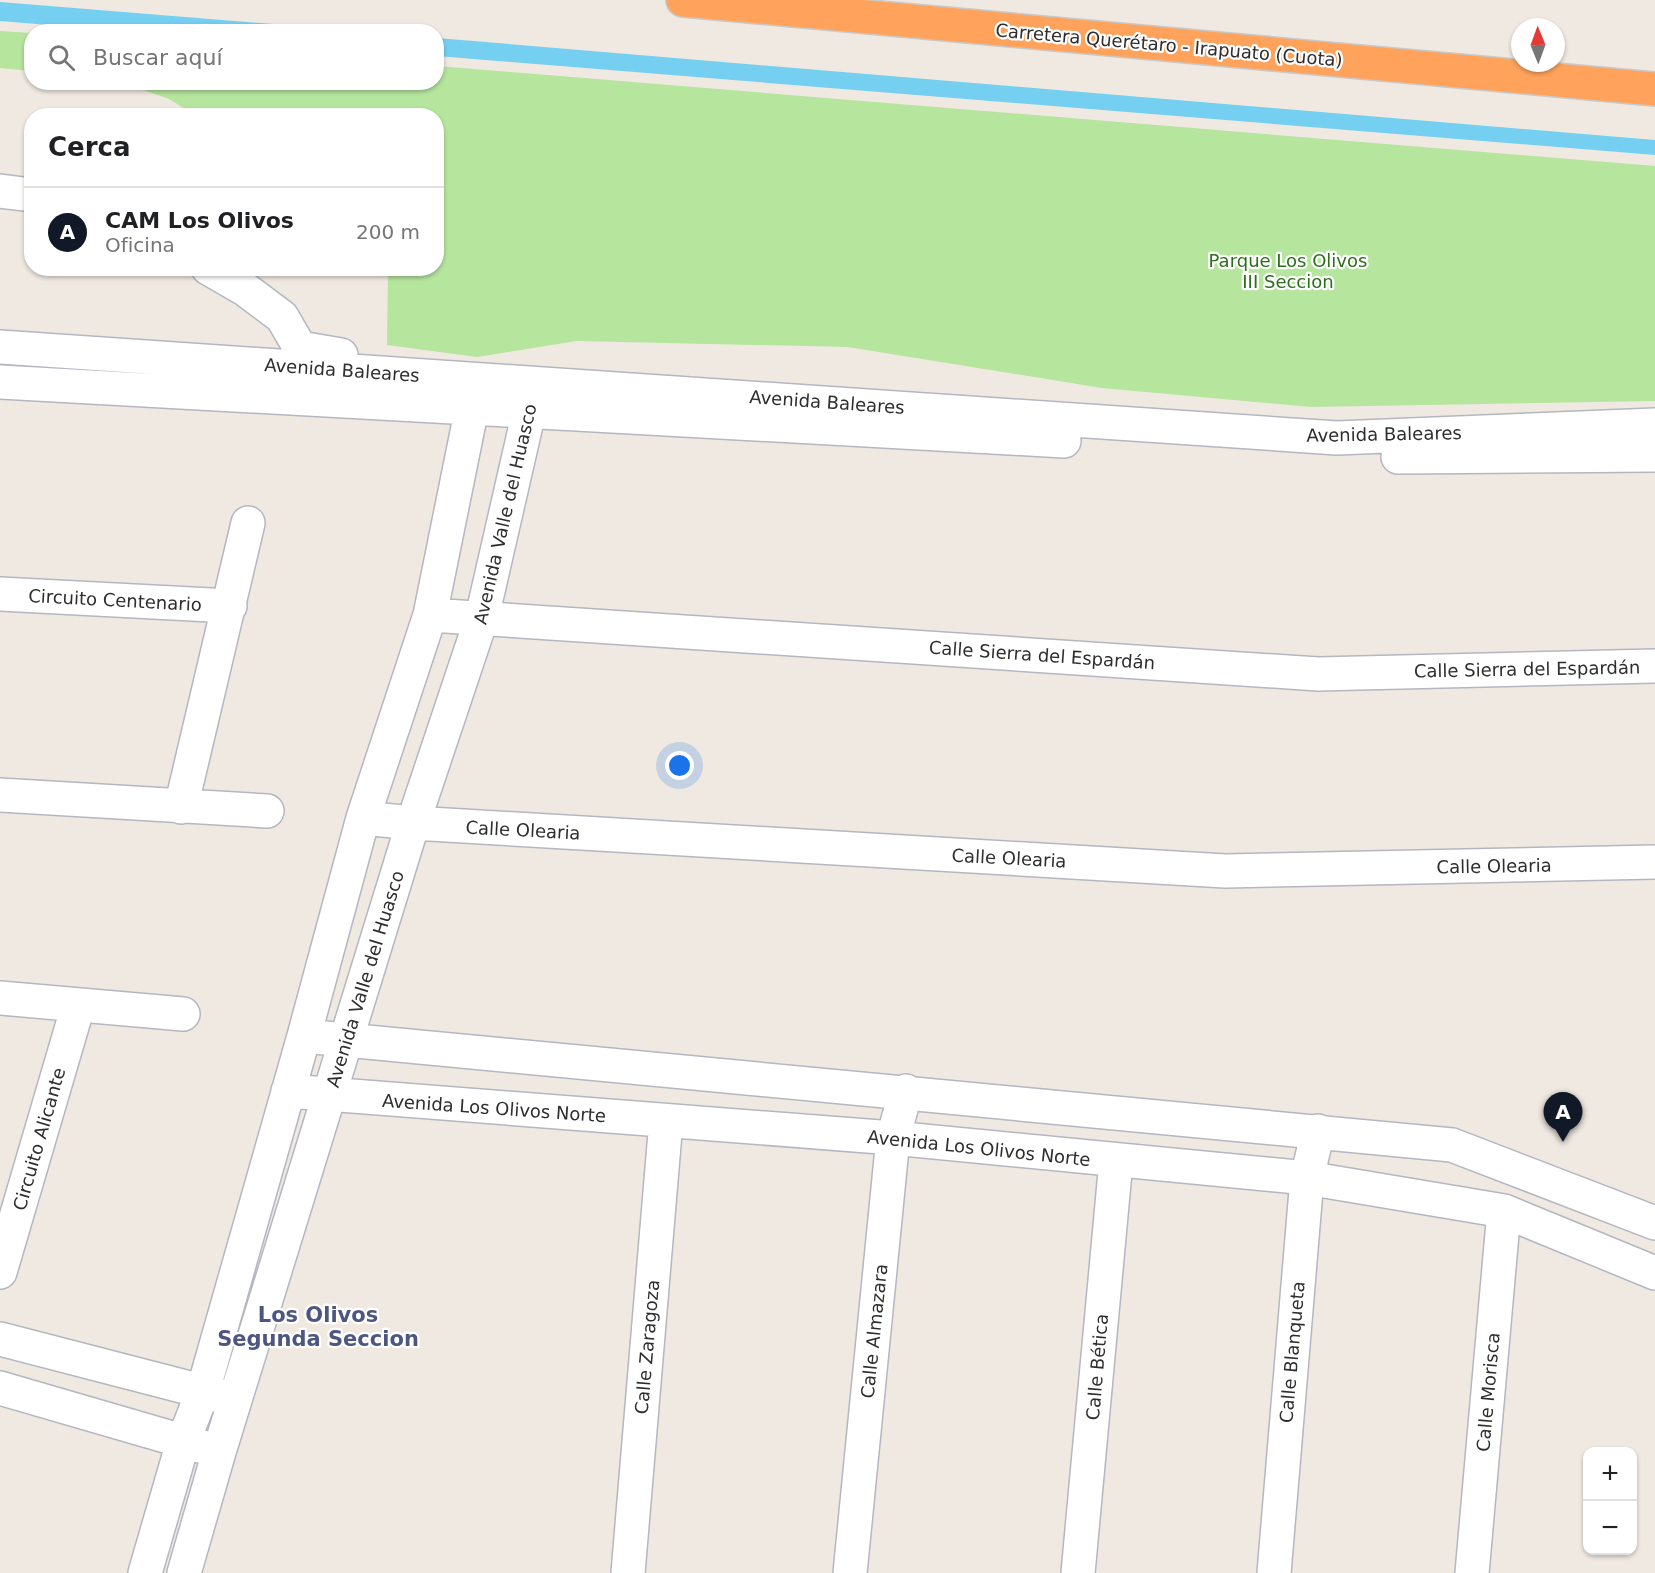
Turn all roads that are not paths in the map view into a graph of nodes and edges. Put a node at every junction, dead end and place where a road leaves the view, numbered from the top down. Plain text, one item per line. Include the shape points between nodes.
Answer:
1 (683, 0) edge
2 (1655, 89) edge
3 (0, 191) edge
4 (24, 194) edge
5 (222, 276) edge
6 (0, 347) edge
7 (0, 382) edge
8 (475, 395) junction
9 (532, 396) junction
10 (1655, 424) edge
11 (1655, 455) edge
12 (248, 523) dead end
13 (0, 594) edge
14 (230, 606) junction
15 (430, 615) junction
16 (482, 617) junction
17 (1655, 666) edge
18 (0, 795) edge
19 (181, 807) junction
20 (267, 811) dead end
21 (363, 818) junction
22 (413, 823) junction
23 (1655, 862) edge
24 (0, 998) edge
25 (78, 1006) junction
26 (183, 1014) dead end
27 (304, 1036) junction
28 (347, 1041) junction
29 (288, 1091) junction
30 (906, 1091) junction
31 (329, 1095) junction
32 (666, 1121) junction
33 (1317, 1131) junction
34 (893, 1138) junction
35 (1116, 1161) junction
36 (1307, 1178) junction
37 (1504, 1211) junction
38 (1655, 1223) edge
39 (0, 1272) edge
40 (1655, 1273) edge
41 (0, 1339) edge
42 (0, 1388) edge
43 (202, 1392) junction
44 (235, 1400) junction
45 (183, 1442) junction
46 (219, 1452) junction
47 (145, 1573) edge
48 (184, 1573) edge
49 (628, 1573) edge
50 (850, 1573) edge
51 (1078, 1573) edge
52 (1274, 1573) edge
53 (1473, 1573) edge

1 - 2 highway, Carretera Querétaro - Irapuato (Cuota)
3 - 4 street
5 - 8 street via 282,317 300,348
6 - 8 street, Avenida Baleares
7 - 8 street, Avenida Baleares
8 - 9 street, Avenida Baleares
8 - 15 street
9 - 10 street, Avenida Baleares via 1337,438
9 - 11 street, Avenida Baleares via 1339,457
9 - 16 street, Avenida Valle del Huasco
12 - 14 street, Circuito Centenario
13 - 14 street, Circuito Centenario
14 - 19 street, Circuito Centenario
15 - 16 street, Calle Sierra del Espardán
15 - 21 street
16 - 17 street, Calle Sierra del Espardán via 1318,674
16 - 22 street, Avenida Valle del Huasco
18 - 19 street
19 - 20 street
21 - 22 street, Calle Olearia
21 - 27 street
22 - 23 street, Calle Olearia via 1225,871
22 - 28 street, Avenida Valle del Huasco
24 - 25 street
25 - 26 street
25 - 39 street, Circuito Alicante
27 - 28 street
27 - 29 street
28 - 30 street
28 - 31 street, Avenida Valle del Huasco
29 - 31 street, Avenida Los Olivos Norte
29 - 43 street
30 - 33 street
30 - 34 street, Calle Almazara
31 - 32 street, Avenida Los Olivos Norte
31 - 44 street, Avenida Valle del Huasco
32 - 34 street, Avenida Los Olivos Norte
32 - 49 street, Calle Zaragoza
33 - 36 street, Calle Blanqueta
33 - 38 street via 1452,1145
34 - 35 street, Avenida Los Olivos Norte
34 - 50 street, Calle Almazara
35 - 36 street, Avenida Los Olivos Norte
35 - 51 street, Calle Bética
36 - 37 street, Avenida Los Olivos Norte
36 - 52 street, Calle Blanqueta
37 - 40 street, Avenida Los Olivos Norte
37 - 53 street, Calle Morisca
41 - 43 street
42 - 45 street
43 - 44 street
43 - 45 street
44 - 46 street, Avenida Valle del Huasco
45 - 46 street
45 - 47 street
46 - 48 street, Avenida Valle del Huasco

